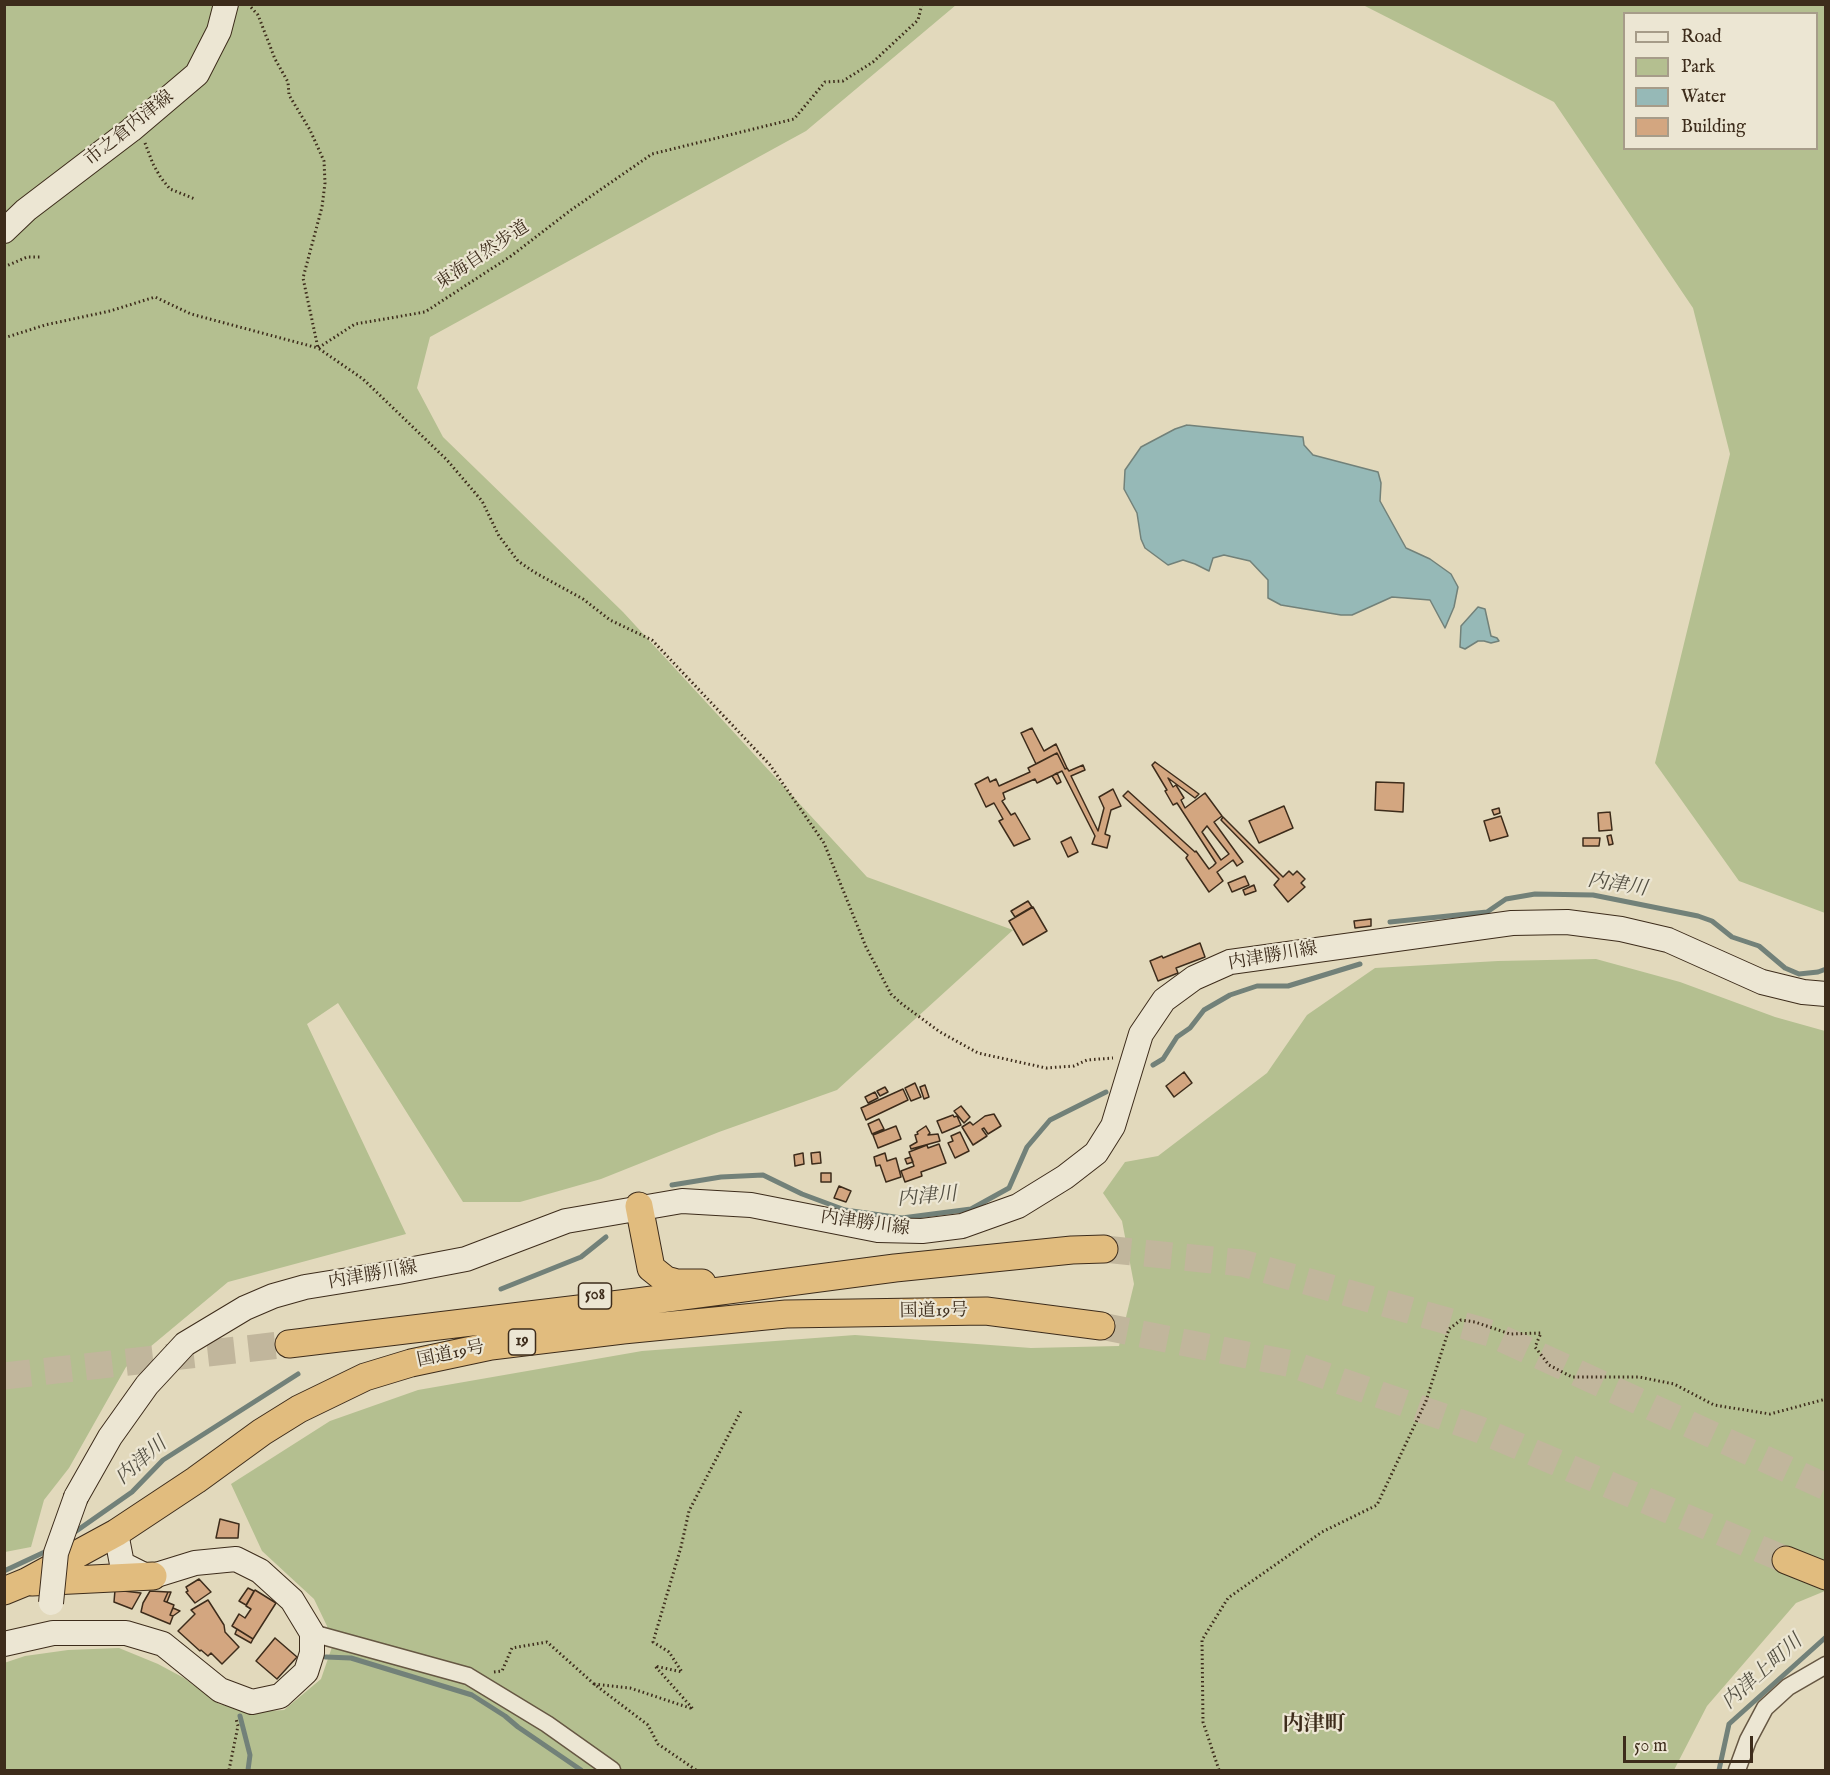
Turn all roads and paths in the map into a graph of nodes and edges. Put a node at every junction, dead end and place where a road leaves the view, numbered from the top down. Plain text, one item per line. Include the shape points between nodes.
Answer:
1 (226, 4) edge
2 (248, 4) edge
3 (922, 4) edge
4 (135, 126) junction
5 (195, 198) dead end
6 (4, 231) edge
7 (40, 257) dead end
8 (4, 267) edge
9 (4, 338) edge
10 (318, 348) junction
11 (1826, 994) edge
12 (1133, 1058) junction
13 (639, 1206) junction
14 (1104, 1249) tunnel mouth
15 (651, 1268) junction
16 (760, 1287) junction
17 (533, 1314) junction
18 (1101, 1326) tunnel mouth
19 (289, 1344) tunnel mouth
20 (1826, 1399) edge
21 (742, 1409) dead end
22 (116, 1533) junction
23 (1786, 1560) tunnel mouth
24 (153, 1576) junction
25 (1826, 1576) edge
26 (15, 1587) edge
27 (53, 1633) junction
28 (312, 1633) junction
29 (4, 1644) edge
30 (1826, 1665) edge
31 (468, 1676) junction
32 (594, 1684) junction
33 (240, 1697) junction
34 (229, 1770) edge
35 (612, 1770) edge
36 (696, 1770) edge
37 (1219, 1770) edge
38 (1737, 1770) edge

1 - 4 main road, 市之倉内津線 via 219,31 197,74
2 - 10 path via 258,15 288,82 289,94 324,161 322,207 303,278
3 - 10 path, 東海自然歩道 via 918,20 873,62 843,81 825,82 794,119 652,154 511,256 425,312 355,324
4 - 5 path via 170,189
4 - 6 main road, 市之倉内津線
7 - 8 path via 27,257
9 - 10 path via 155,297 191,314
10 - 12 path via 363,378 447,460 482,501 499,536 518,561 583,599 610,620 652,640 770,765 825,843 866,947 891,994 902,1004 978,1053 1046,1068 1074,1066 1102,1057
11 - 12 main road, 内津勝川線 via 1762,982 1668,940 1622,929 1567,922 1512,923 1230,962 1194,978 1164,1000 1141,1034
12 - 13 main road, 内津勝川線 via 1113,1126 1096,1153 1018,1206 963,1226 922,1231 878,1230 751,1205 682,1201
13 - 15 highway
13 - 27 main road, 内津勝川線, bridge via 566,1221 466,1259 304,1287 273,1296 185,1344 147,1385 110,1437 76,1497 56,1553 51,1603
14 - 16 highway, 国道19号 / 19 via 983,1258
15 - 16 highway via 677,1283 739,1277
15 - 17 highway, 508 via 646,1279 629,1289 552,1302
16 - 17 highway, 国道19号 / 19
17 - 19 highway, 国道19号 / 19
18 - 22 highway, 国道19号 / 19 via 986,1311 786,1314 491,1346 365,1377 299,1409
20 - 37 path via 1770,1414 1714,1405 1674,1384 1639,1377 1572,1377 1549,1365 1535,1347 1541,1333 1510,1334 1461,1320 1449,1329 1426,1401 1377,1505 1322,1532 1228,1598 1202,1640 1203,1722
21 - 32 path via 689,1511 653,1642 669,1652 682,1672 655,1666 693,1709 630,1688
22 - 24 main road via 122,1564
22 - 26 highway, 国道19号 / 19
23 - 25 highway
24 - 26 highway
24 - 28 main road via 195,1563 236,1559 260,1571 292,1600
27 - 29 main road
27 - 33 main road via 126,1633 163,1644 220,1690
28 - 31 street
28 - 33 main road via 312,1653 306,1672 280,1696 252,1701
30 - 38 street via 1788,1687 1765,1708
31 - 32 path via 502,1671 512,1648 547,1642
31 - 35 street
32 - 36 path via 648,1725 658,1744
33 - 34 path

